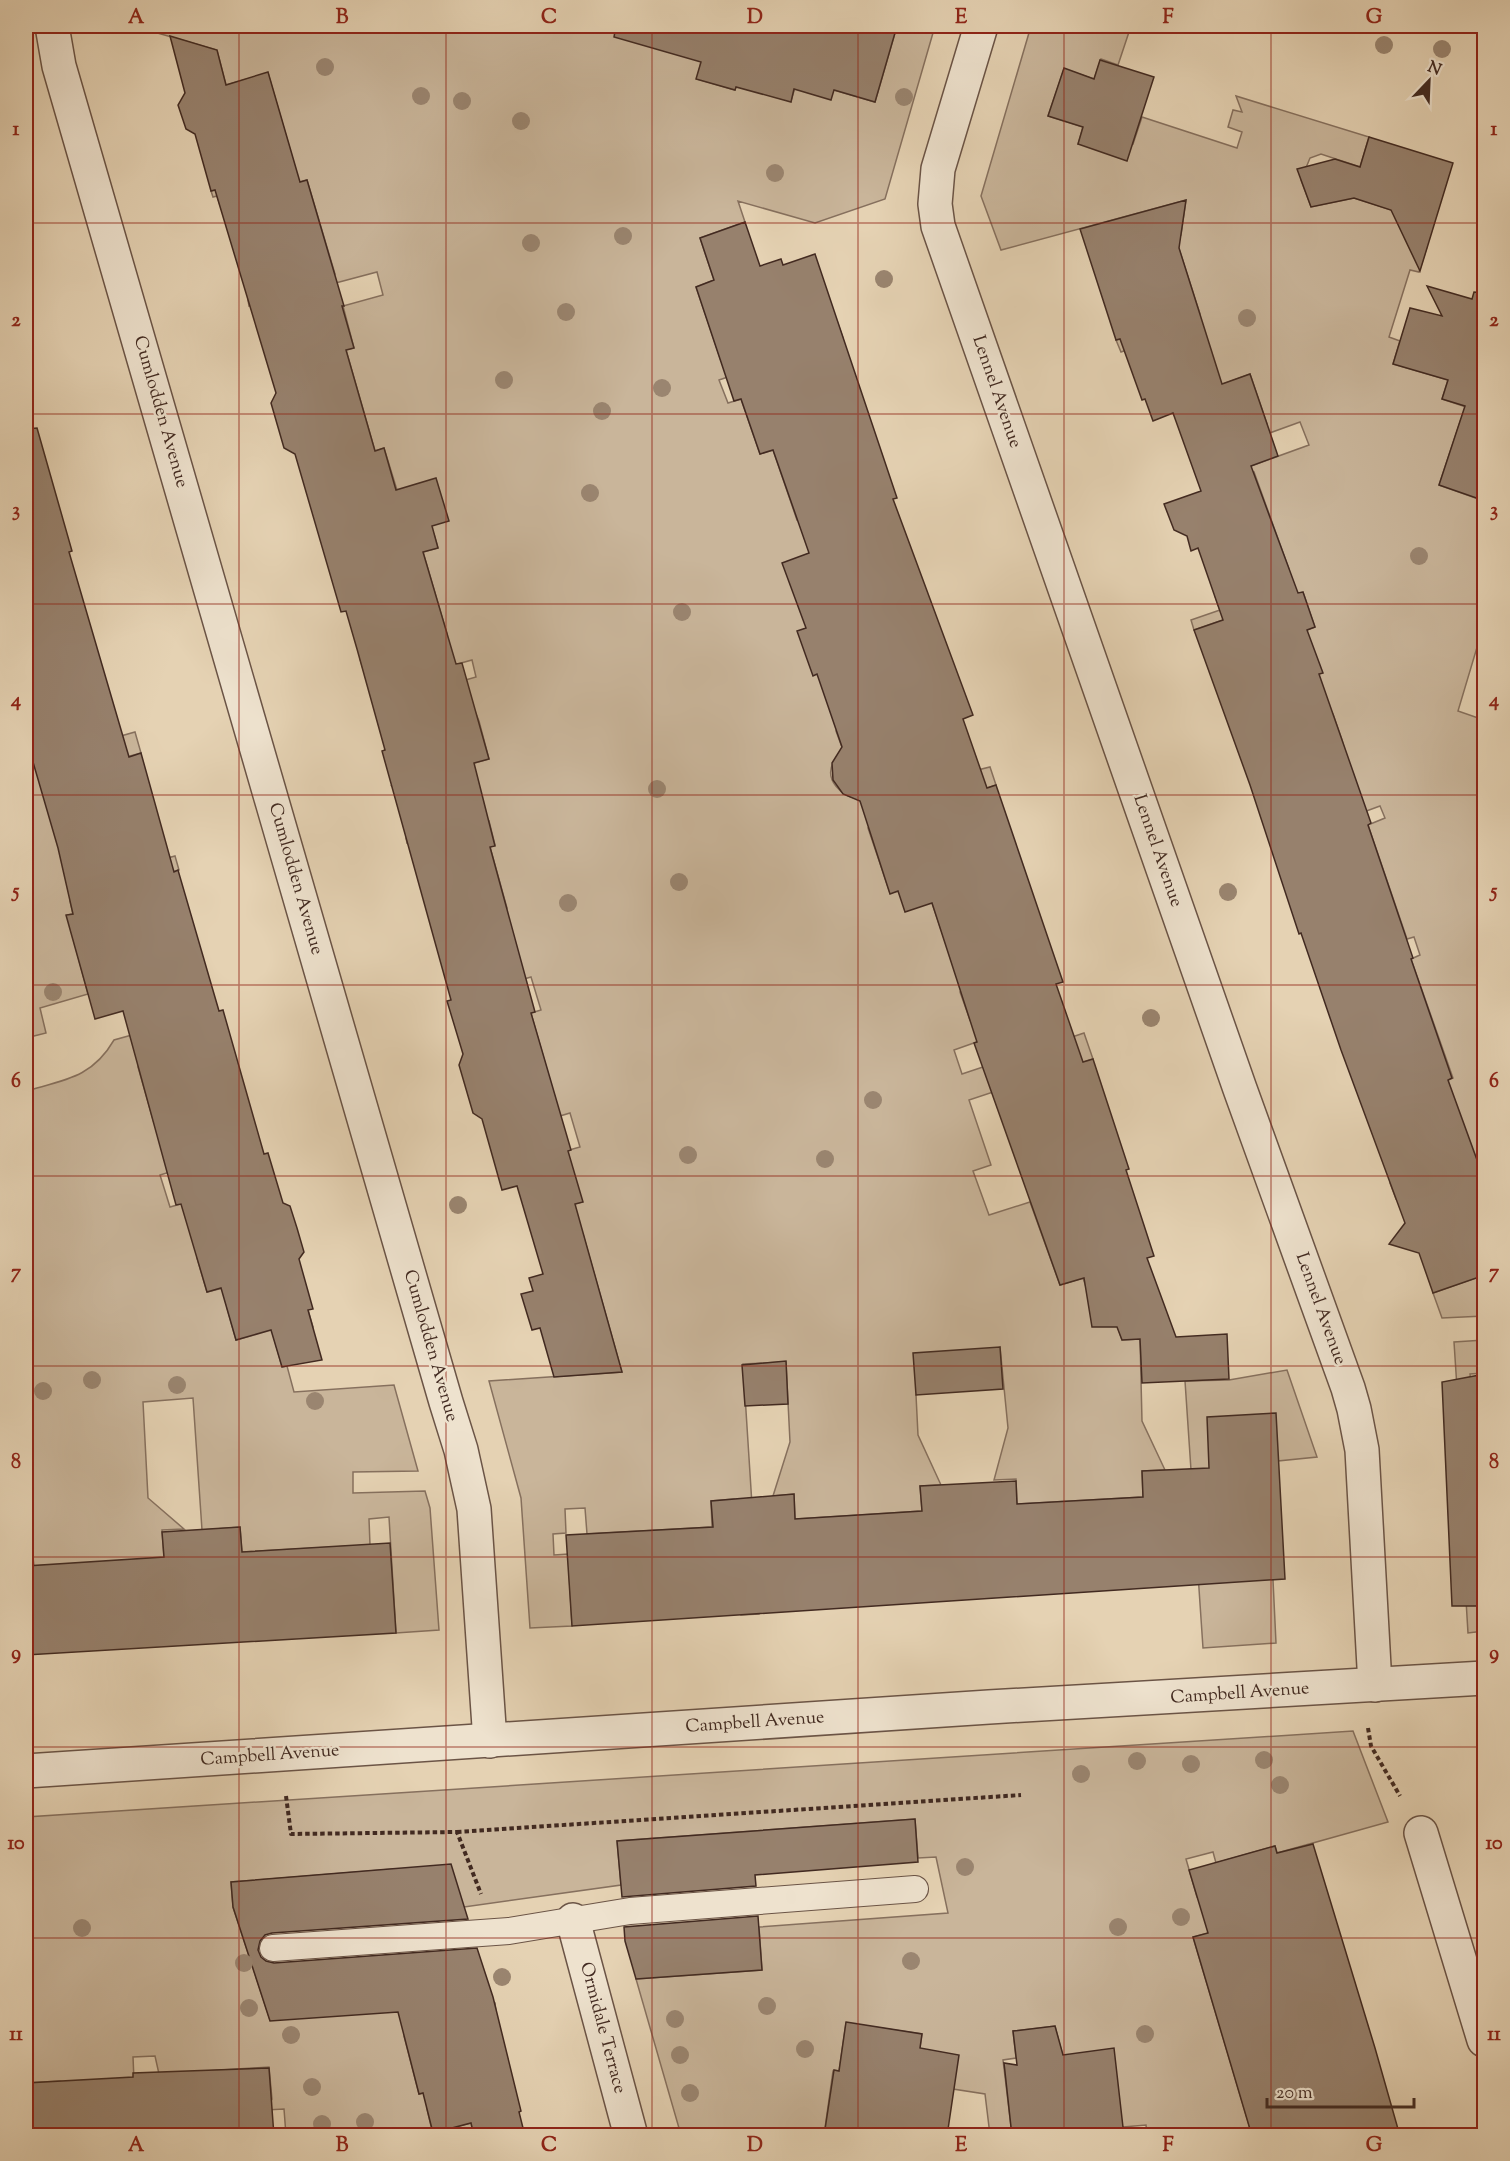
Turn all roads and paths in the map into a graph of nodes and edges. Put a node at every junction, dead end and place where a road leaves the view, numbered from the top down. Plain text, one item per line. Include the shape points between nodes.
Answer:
1 (52, 26) edge
2 (981, 26) edge
3 (1485, 1678) edge
4 (1375, 1685) junction
5 (490, 1741) junction
6 (1371, 1746) dead end
7 (282, 1755) junction
8 (26, 1771) edge
9 (1022, 1795) dead end
10 (457, 1832) junction
11 (1421, 1833) joint
12 (915, 1889) dead end
13 (573, 1920) junction
14 (509, 1931) junction
15 (273, 1948) dead end
16 (1485, 2040) edge
17 (632, 2136) edge

1 - 5 street, Cumlodden Avenue via 59,66 461,1450 474,1509
2 - 4 street, Lennel Avenue via 938,169 938,226 1354,1409 1362,1450
3 - 4 street, Campbell Avenue
4 - 5 street, Campbell Avenue
5 - 7 street, Campbell Avenue
6 - 11 path
7 - 8 street, Campbell Avenue
7 - 10 path via 291,1834
9 - 10 path
10 - 14 path via 480,1893
11 - 16 street
12 - 13 lane via 630,1911
13 - 14 lane
13 - 17 street, Ormidale Terrace
14 - 15 lane

